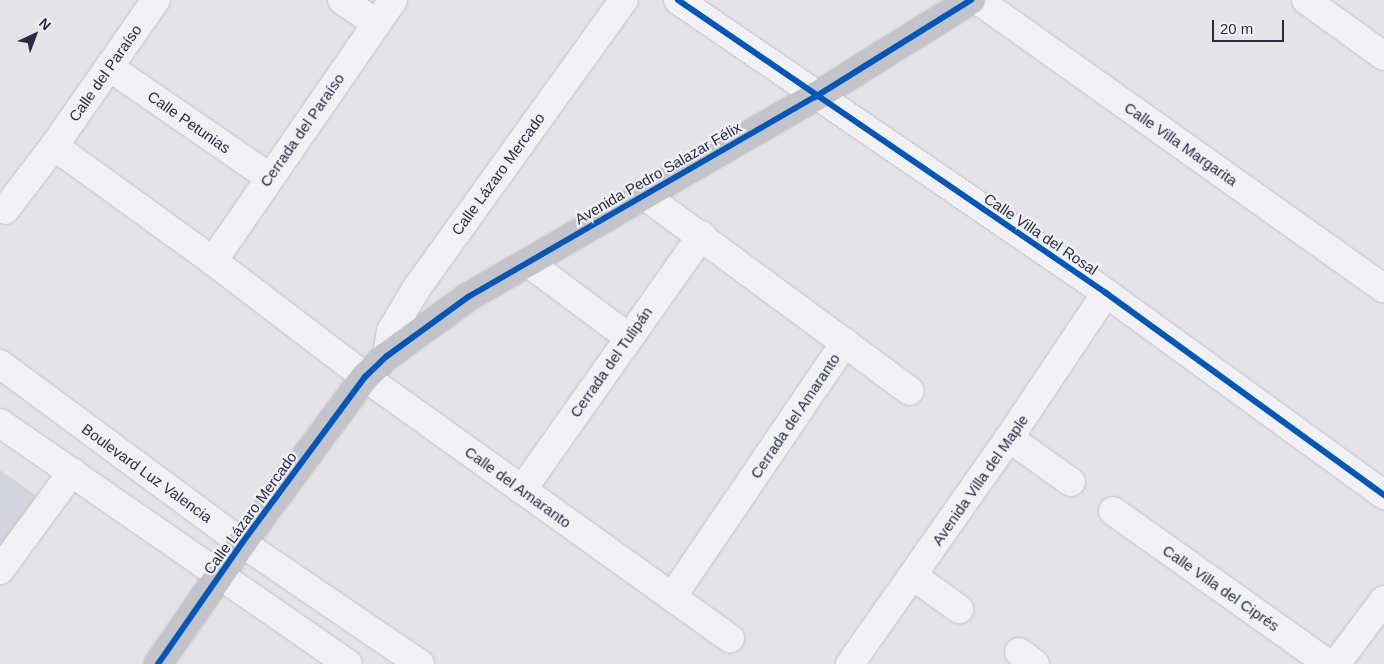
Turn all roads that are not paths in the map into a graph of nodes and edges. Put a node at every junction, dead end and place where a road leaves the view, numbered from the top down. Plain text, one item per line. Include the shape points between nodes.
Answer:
1 (156, 0) edge
2 (342, 0) edge
3 (393, 0) edge
4 (624, 0) edge
5 (678, 0) edge
6 (971, 0) edge
7 (978, 0) edge
8 (1306, 0) edge
9 (376, 23) junction
10 (1384, 56) edge
11 (109, 67) junction
12 (815, 96) junction
13 (54, 146) junction
14 (269, 177) junction
15 (644, 195) junction
16 (5, 210) dead end
17 (702, 235) junction
18 (213, 261) junction
19 (530, 264) junction
20 (1384, 288) edge
21 (1106, 294) junction
22 (628, 336) junction
23 (845, 342) junction
24 (387, 356) junction
25 (0, 364) edge
26 (364, 377) junction
27 (910, 391) dead end
28 (0, 422) edge
29 (1009, 438) junction
30 (72, 472) junction
31 (1071, 482) dead end
32 (522, 490) junction
33 (1384, 495) edge
34 (1113, 511) dead end
35 (242, 543) junction
36 (0, 570) edge
37 (221, 574) junction
38 (913, 576) junction
39 (672, 597) junction
40 (1384, 600) edge
41 (959, 609) dead end
42 (730, 638) dead end
43 (158, 664) edge
44 (348, 664) edge
45 (420, 664) edge
46 (850, 664) edge
47 (1328, 664) edge
48 (1336, 664) edge

1 - 11 street, Calle del Paraíso
2 - 9 street
3 - 9 street, Cerrada del Paraíso
4 - 24 street, Calle Lázaro Mercado via 416,289 391,331
5 - 12 street, Calle Villa del Rosal
6 - 12 street, Avenida Pedro Salazar Félix
7 - 20 street, Calle Villa Margarita
8 - 10 street
9 - 14 street, Cerrada del Paraíso
11 - 13 street, Calle del Paraíso
11 - 14 street, Calle Petunias
12 - 15 street, Avenida Pedro Salazar Félix
12 - 21 street, Calle Villa del Rosal
13 - 16 street, Calle del Paraíso
13 - 18 street
14 - 18 street, Cerrada del Paraíso
15 - 17 street, Cerrada del Amaranto
15 - 19 street, Avenida Pedro Salazar Félix
17 - 22 street, Cerrada del Tulipán
17 - 23 street, Cerrada del Amaranto
18 - 26 street
19 - 22 street
19 - 24 street, Avenida Pedro Salazar Félix via 468,297
21 - 29 street, Avenida Villa del Maple
21 - 33 street, Calle Villa del Rosal
22 - 32 street, Cerrada del Tulipán
23 - 27 street
23 - 39 street, Cerrada del Amaranto
24 - 26 street, Avenida Pedro Salazar Félix
25 - 35 street, Boulevard Luz Valencia
26 - 32 street, Calle del Amaranto
26 - 35 street, Calle Lázaro Mercado
28 - 30 street
29 - 31 street
29 - 38 street, Avenida Villa del Maple
30 - 36 street
30 - 37 street
32 - 39 street, Calle del Amaranto
34 - 47 street, Calle Villa del Ciprés
35 - 37 street, Calle Lázaro Mercado
35 - 45 street, Boulevard Luz Valencia
37 - 43 street, Calle Lázaro Mercado
37 - 44 street
38 - 41 street
38 - 46 street, Avenida Villa del Maple
39 - 42 street, Calle del Amaranto
40 - 48 street

